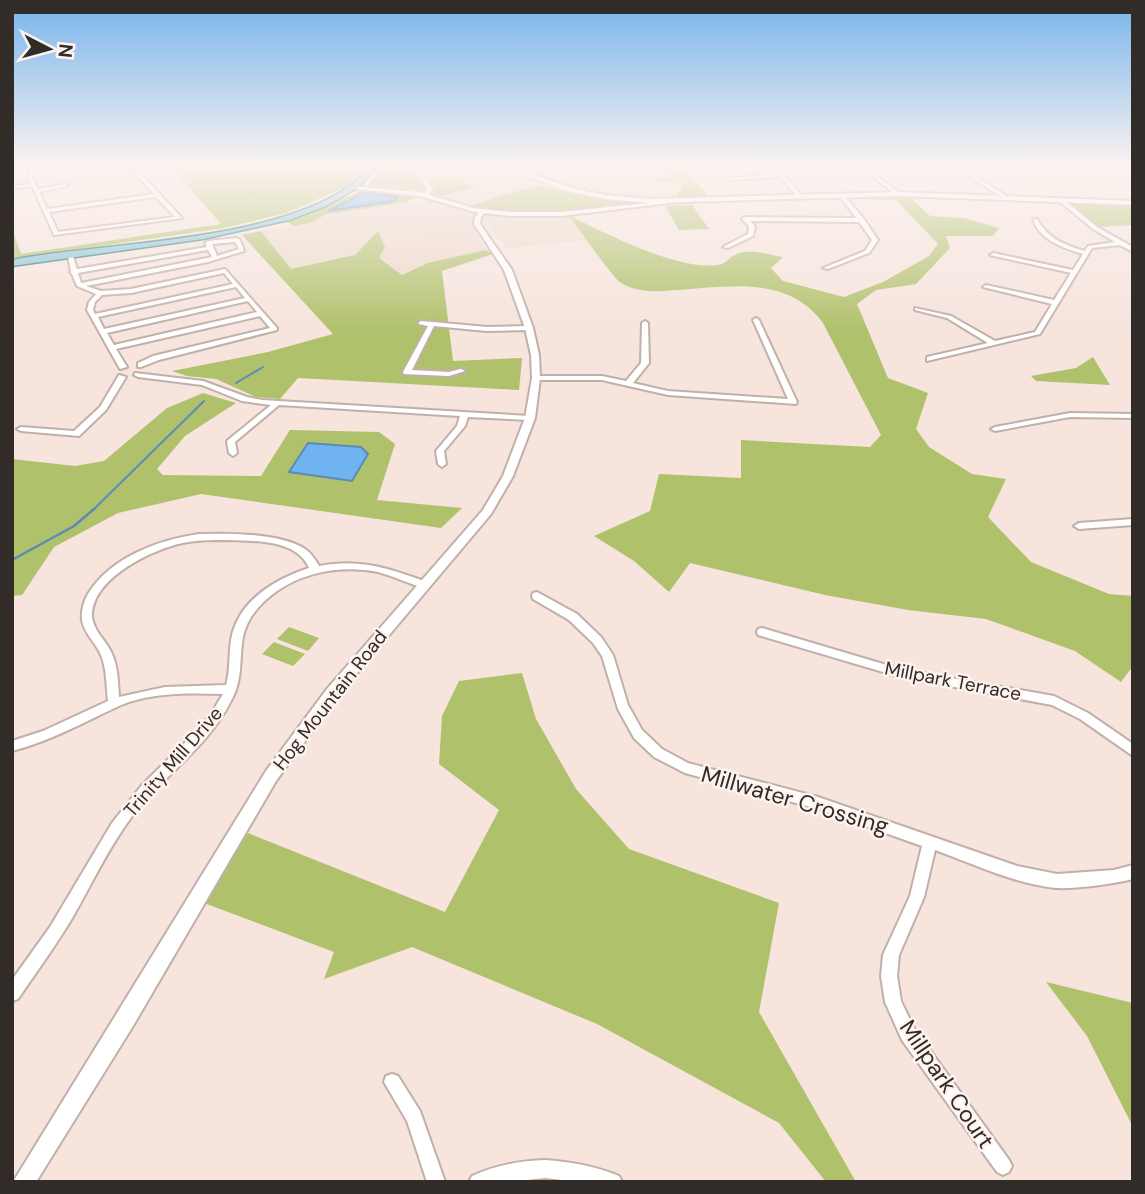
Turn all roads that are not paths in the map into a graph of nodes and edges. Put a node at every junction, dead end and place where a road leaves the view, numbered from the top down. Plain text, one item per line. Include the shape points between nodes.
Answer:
1 (49, 220) edge
2 (165, 220) edge
3 (277, 220) edge
4 (478, 220) edge
5 (746, 220) edge
6 (829, 220) edge
7 (862, 220) joint
8 (1035, 220) dead end
9 (1085, 220) edge
10 (1120, 243) junction
11 (726, 247) dead end
12 (211, 248) junction
13 (1133, 250) edge
14 (69, 253) junction
15 (1086, 253) junction
16 (993, 255) dead end
17 (215, 258) junction
18 (12, 263) edge
19 (125, 263) junction
20 (826, 268) dead end
21 (74, 272) junction
22 (1074, 272) junction
23 (131, 274) junction
24 (79, 285) junction
25 (237, 285) junction
26 (986, 287) dead end
27 (100, 293) junction
28 (250, 299) junction
29 (1057, 303) junction
30 (917, 309) dead end
31 (262, 313) junction
32 (94, 316) junction
33 (756, 320) dead end
34 (421, 323) dead end
35 (645, 323) dead end
36 (432, 324) junction
37 (529, 327) junction
38 (104, 331) junction
39 (995, 344) junction
40 (111, 348) junction
41 (930, 359) dead end
42 (141, 365) junction
43 (123, 367) junction
44 (461, 371) dead end
45 (138, 375) junction
46 (122, 377) junction
47 (536, 377) junction
48 (629, 382) junction
49 (277, 403) junction
50 (464, 415) junction
51 (1133, 416) edge
52 (530, 418) junction
53 (21, 429) dead end
54 (995, 429) dead end
55 (233, 453) dead end
56 (442, 464) dead end
57 (1133, 522) edge
58 (1079, 526) dead end
59 (315, 570) junction
60 (423, 584) junction
61 (537, 596) dead end
62 (762, 632) dead end
63 (230, 690) junction
64 (114, 704) junction
65 (12, 746) edge
66 (1133, 751) edge
67 (930, 841) junction
68 (1133, 872) edge
69 (12, 993) edge
70 (392, 1082) dead end
71 (1003, 1166) dead end
72 (24, 1182) edge
73 (436, 1182) edge
74 (478, 1182) edge
75 (613, 1182) edge

1 - 2 street via 56,233
3 - 14 main road via 223,232
4 - 37 street, Hog Mountain Road via 508,270
5 - 11 street via 752,226 751,235
6 - 7 street
7 - 20 street via 875,240 873,247
8 - 15 street via 1040,231 1059,244
9 - 10 street
10 - 13 street
10 - 15 street via 1090,247
12 - 17 street
12 - 17 street via 208,243 233,239 242,250
12 - 19 street
14 - 18 main road
14 - 21 street
15 - 22 street
16 - 22 street
17 - 23 street
19 - 21 street
19 - 23 street
21 - 24 street
22 - 29 street
23 - 24 street
24 - 27 street
25 - 27 street via 225,271 131,292
25 - 28 street
25 - 32 street
26 - 29 street
27 - 32 street via 92,302
28 - 31 street
28 - 38 street
29 - 39 street via 1038,333
30 - 39 street via 948,317
31 - 40 street
31 - 42 street via 275,328
32 - 38 street
33 - 48 street via 793,402 668,393
34 - 36 street
35 - 48 street via 645,363
36 - 37 street
36 - 44 street via 407,372
37 - 47 street, Hog Mountain Road
38 - 40 street
39 - 41 street
40 - 43 street
42 - 43 street
42 - 45 street via 144,369
43 - 46 street via 116,374
45 - 46 street
45 - 49 street via 203,383 245,399
46 - 53 street via 103,408 76,434
47 - 48 street via 602,377
47 - 52 street, Hog Mountain Road
49 - 50 street
49 - 55 street via 231,442
50 - 52 street
50 - 56 street via 461,426 440,451
51 - 54 street via 1070,415
52 - 60 street, Hog Mountain Road via 499,495
57 - 58 street
59 - 60 street, Trinity Mill Drive via 369,567
59 - 63 street, Trinity Mill Drive via 269,592 245,616 235,646
59 - 64 street via 311,558 295,548 207,537 164,545 128,562 102,583 86,613 106,652
60 - 72 street, Hog Mountain Road via 332,693 271,776
61 - 67 street, Millwater Crossing via 573,617 597,640 607,655 622,706 638,734 658,753 684,768 818,803
62 - 66 street, Millpark Terrace via 900,673 1054,701
63 - 64 street via 167,689
63 - 69 street, Trinity Mill Drive via 211,722 125,815 62,923
64 - 65 street
67 - 68 street, Millwater Crossing via 1017,873 1057,881
67 - 71 street, Millpark Court via 917,897 891,955 893,1002 908,1034
70 - 73 street via 414,1117
74 - 75 street via 536,1168 595,1175

